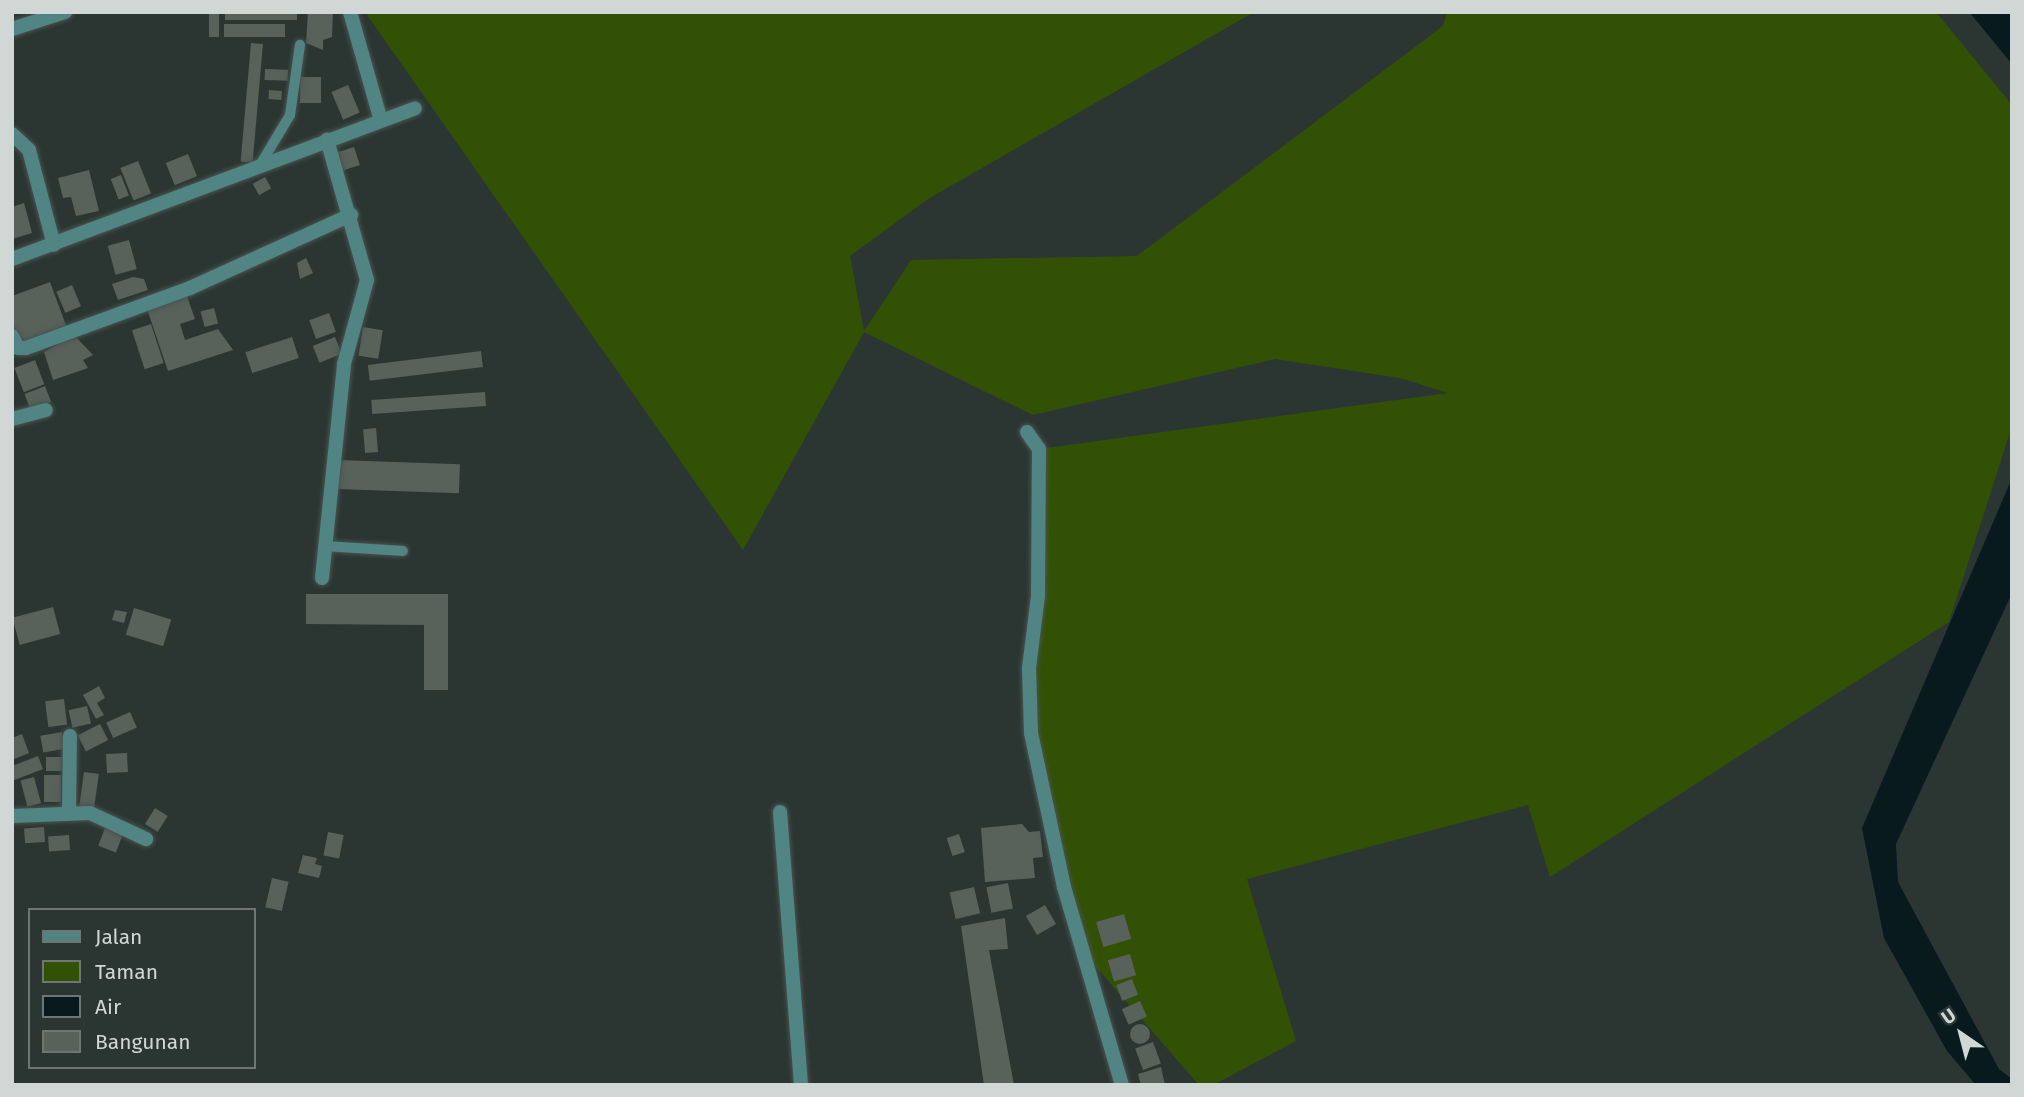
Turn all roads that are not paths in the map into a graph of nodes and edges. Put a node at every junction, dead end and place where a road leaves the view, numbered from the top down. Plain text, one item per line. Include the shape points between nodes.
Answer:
1 (65, 12) edge
2 (351, 12) edge
3 (12, 29) edge
4 (300, 45) dead end
5 (415, 108) dead end
6 (381, 121) junction
7 (12, 134) edge
8 (327, 140) junction
9 (260, 165) junction
10 (351, 215) junction
11 (54, 245) junction
12 (12, 259) edge
13 (14, 343) edge
14 (46, 410) dead end
15 (12, 419) edge
16 (1027, 432) dead end
17 (326, 546) junction
18 (403, 551) dead end
19 (323, 578) dead end
20 (70, 736) dead end
21 (69, 813) junction
22 (780, 813) dead end
23 (12, 816) edge
24 (146, 839) dead end
25 (801, 1085) edge
26 (1122, 1085) edge

1 - 3 street
2 - 6 street
4 - 9 lane via 289,119
5 - 6 street
6 - 8 street
7 - 11 street via 29,150
8 - 9 street
8 - 10 street
9 - 11 street
10 - 13 street via 190,288 26,348
10 - 17 street via 367,281 344,364
11 - 12 street
14 - 15 street
16 - 26 street via 1039,449 1038,596 1029,668 1031,733 1064,887
17 - 18 lane
17 - 19 street
20 - 21 street
21 - 23 street
21 - 24 street via 115,821
22 - 25 street

